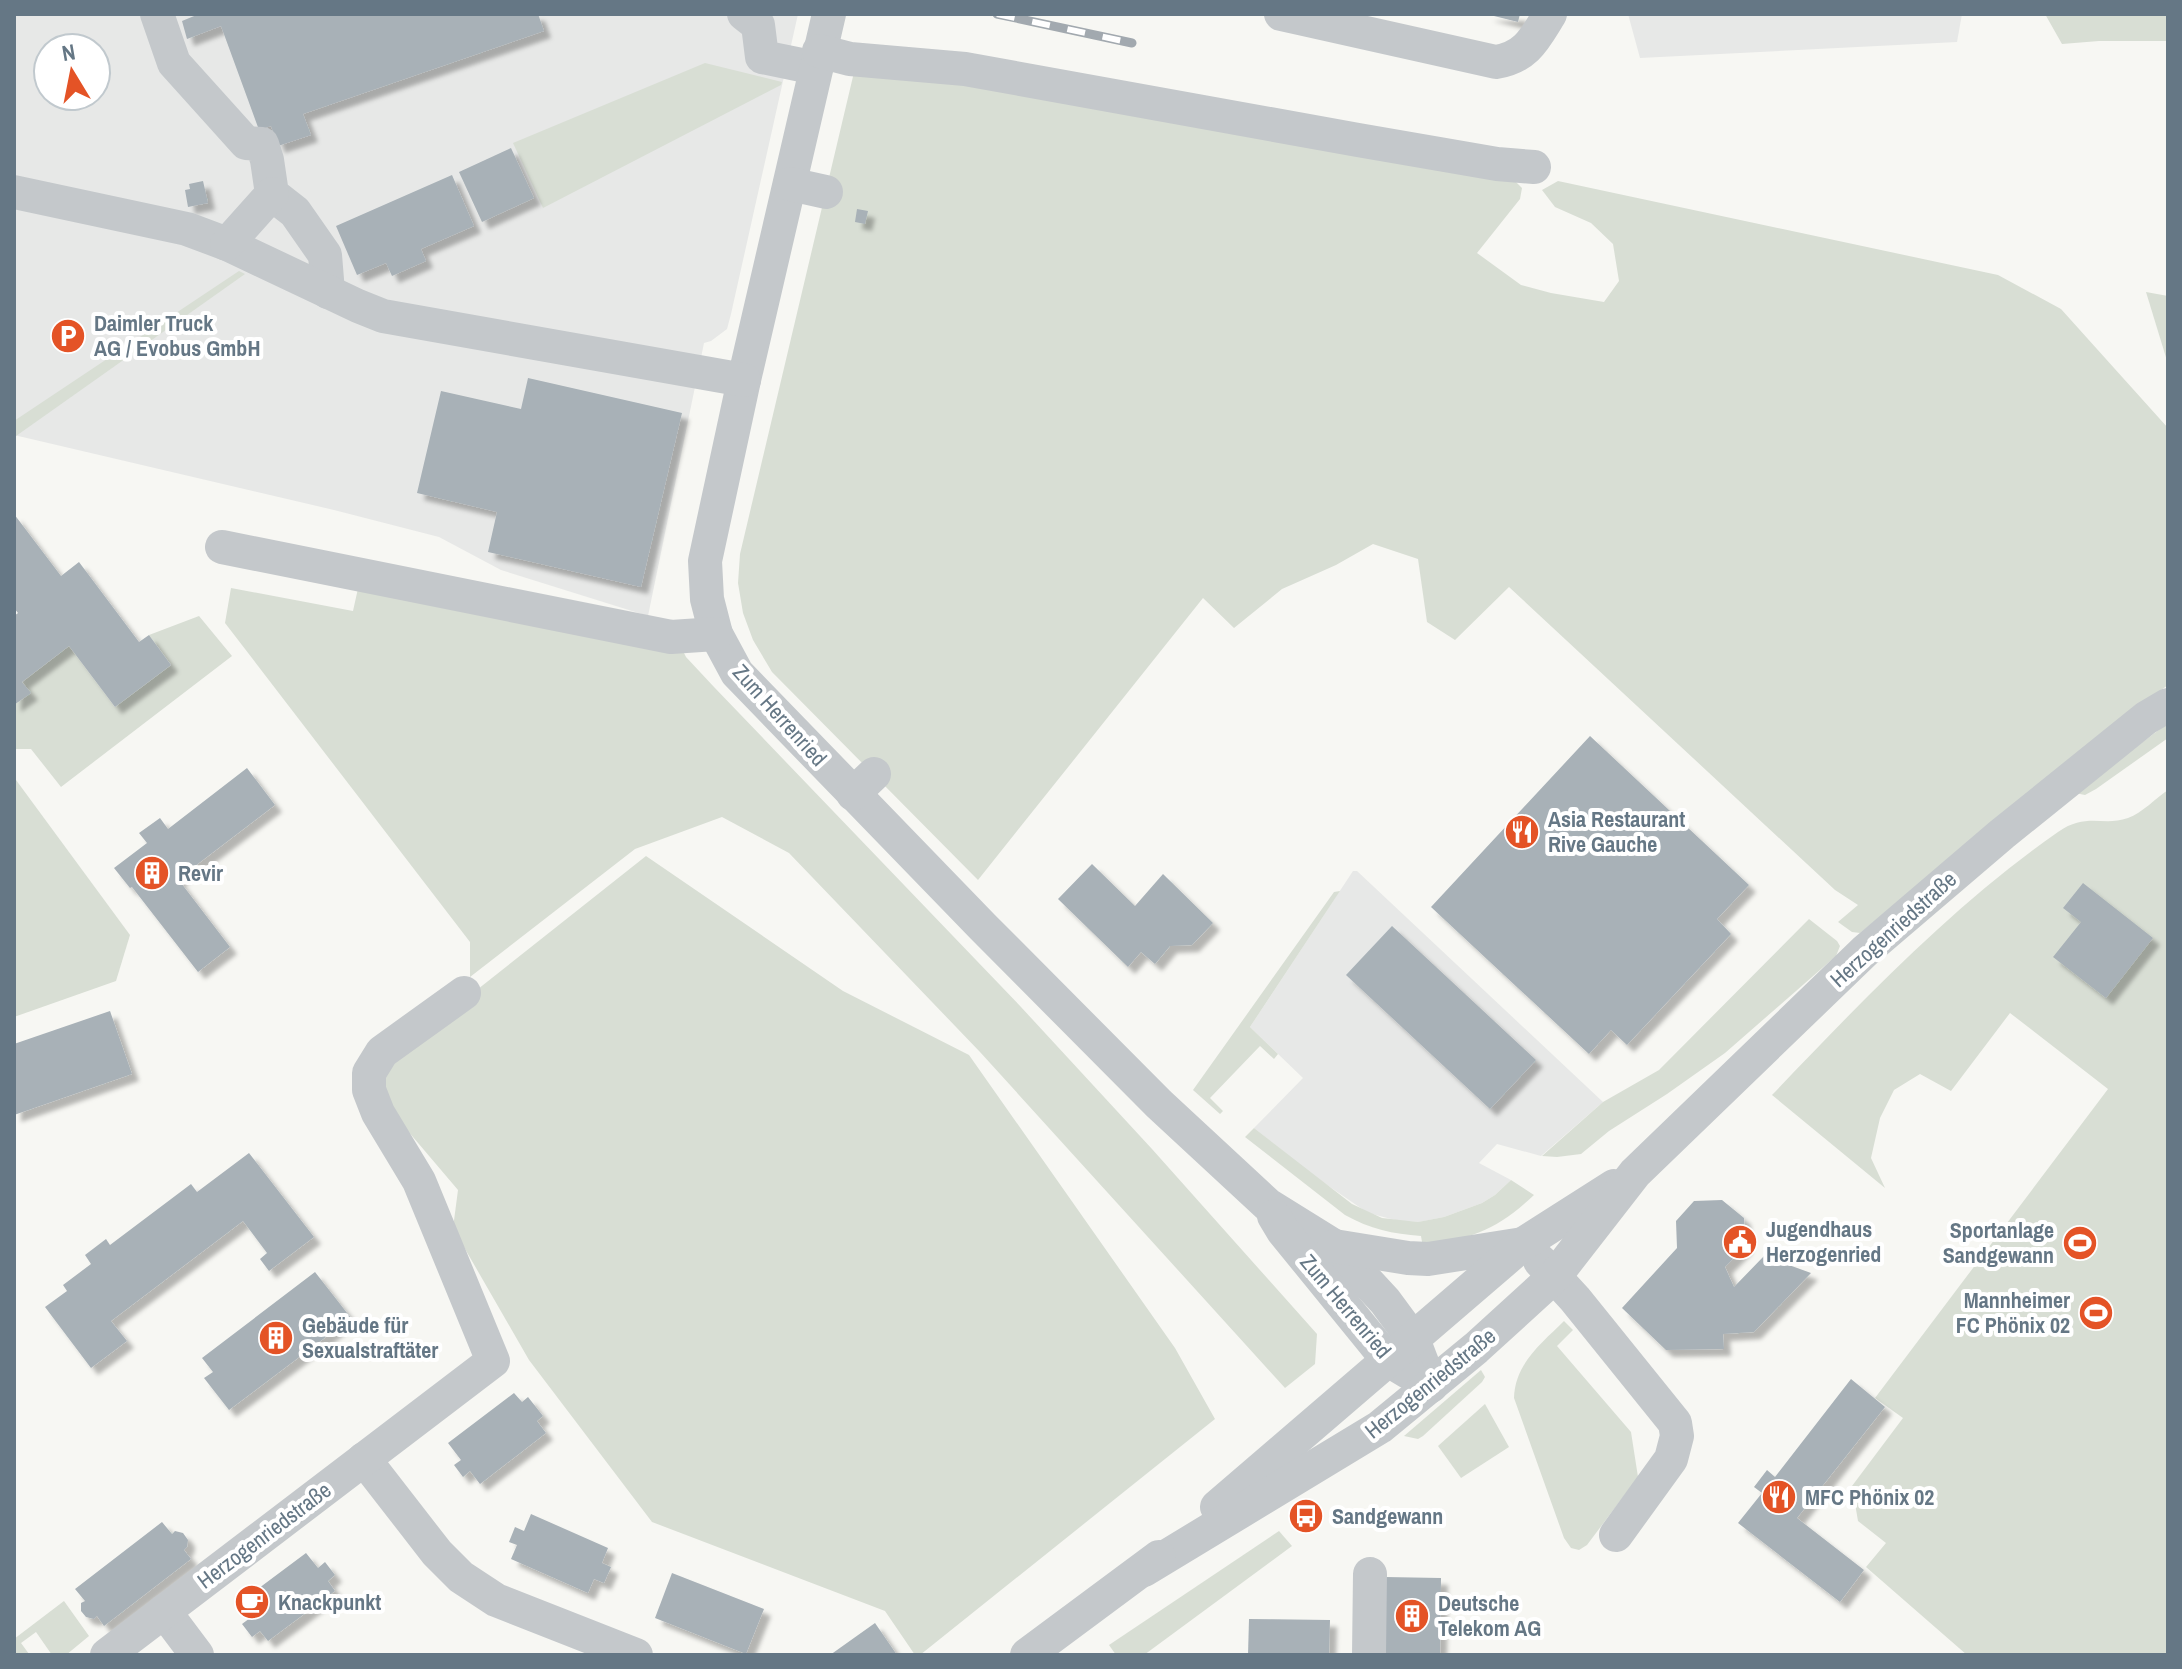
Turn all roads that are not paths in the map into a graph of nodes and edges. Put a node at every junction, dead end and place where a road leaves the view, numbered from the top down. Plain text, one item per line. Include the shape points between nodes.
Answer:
1 (157, 14) edge
2 (744, 14) edge
3 (829, 14) edge
4 (1281, 14) edge
5 (1550, 14) edge
6 (818, 60) junction
7 (1534, 167) dead end
8 (790, 184) junction
9 (14, 192) edge
10 (826, 192) dead end
11 (272, 194) junction
12 (227, 244) junction
13 (328, 292) junction
14 (744, 380) junction
15 (222, 547) dead end
16 (716, 634) junction
17 (2168, 705) edge
18 (464, 993) dead end
19 (1635, 1173) junction
20 (1268, 1205) junction
21 (1523, 1244) junction
22 (1334, 1246) junction
23 (1555, 1276) junction
24 (1401, 1349) junction
25 (1431, 1386) junction
26 (364, 1459) junction
27 (1616, 1535) dead end
28 (1144, 1570) junction
29 (1370, 1574) dead end
30 (164, 1611) junction
31 (107, 1655) edge
32 (197, 1655) edge
33 (636, 1655) edge
34 (1027, 1655) edge
35 (1369, 1655) edge

1 - 11 street via 174,63 246,143 262,144
2 - 6 street via 758,25 762,57
3 - 6 street, Zum Herrenried
4 - 5 street via 1496,62 1529,47
6 - 7 street via 965,69
6 - 8 street, Zum Herrenried
8 - 10 street
8 - 14 street, Zum Herrenried
9 - 12 street via 187,229
11 - 12 street
11 - 13 street via 295,212 325,255
12 - 13 street
13 - 14 street via 383,316
14 - 16 street, Zum Herrenried via 705,561
15 - 16 street via 671,637
16 - 20 street, Zum Herrenried via 737,673 864,784 1159,1104
17 - 19 street, Herzogenriedstraße via 2002,834 1865,951
18 - 26 street, Herzogenriedstraße via 382,1052 369,1073 369,1090 419,1181 493,1361
19 - 21 street, Herzogenriedstraße
19 - 23 street, Herzogenriedstraße
20 - 22 street, Zum Herrenried
20 - 24 street, Zum Herrenried via 1283,1231
21 - 22 street via 1428,1259
21 - 23 street
21 - 24 street, Herzogenriedstraße
22 - 24 street, Zum Herrenried via 1385,1301
23 - 25 street, Herzogenriedstraße
23 - 27 street via 1675,1423 1671,1459
24 - 25 street, Zum Herrenried
24 - 28 street, Herzogenriedstraße
25 - 28 street, Herzogenriedstraße via 1380,1427
26 - 30 street, Herzogenriedstraße
26 - 33 street via 461,1577 496,1600
28 - 34 street, Herzogenriedstraße
29 - 35 street
30 - 31 street, Herzogenriedstraße
30 - 32 street

